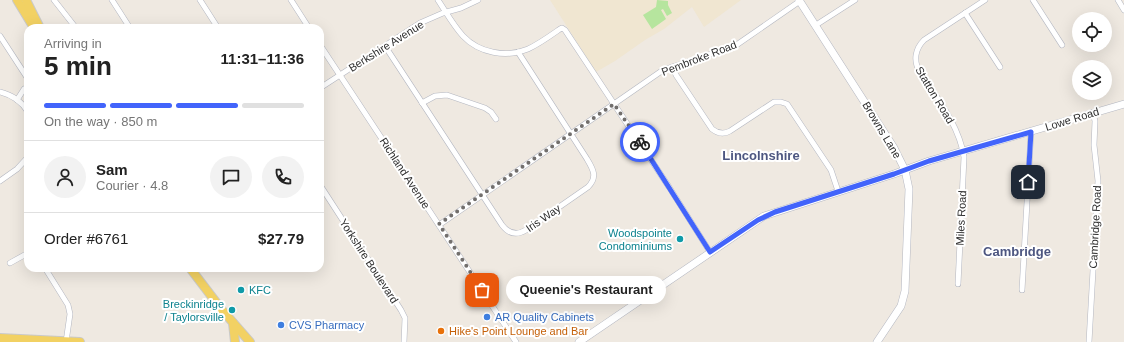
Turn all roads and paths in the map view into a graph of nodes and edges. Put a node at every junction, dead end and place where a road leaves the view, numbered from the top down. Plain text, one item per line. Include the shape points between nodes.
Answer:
1 (17, 0) edge
2 (26, 0) edge
3 (54, 0) edge
4 (112, 0) edge
5 (200, 0) edge
6 (291, 0) edge
7 (438, 0) edge
8 (478, 0) edge
9 (800, 0) edge
10 (855, 0) edge
11 (985, 0) edge
12 (1033, 0) edge
13 (1118, 0) edge
14 (1124, 10) edge
15 (446, 13) junction
16 (965, 13) junction
17 (32, 24) edge
18 (38, 24) edge
19 (73, 24) edge
20 (127, 24) edge
21 (215, 24) edge
22 (306, 24) edge
23 (816, 25) junction
24 (0, 36) edge
25 (1062, 45) dead end
26 (385, 46) junction
27 (324, 51) edge
28 (518, 52) junction
29 (672, 67) junction
30 (1000, 67) dead end
31 (24, 73) edge
32 (340, 75) junction
33 (324, 85) edge
34 (24, 89) edge
35 (0, 92) edge
36 (17, 100) junction
37 (422, 103) junction
38 (614, 104) junction
39 (1124, 104) edge
40 (24, 106) edge
41 (1094, 113) junction
42 (496, 120) dead end
43 (1031, 132) junction
44 (571, 134) junction
45 (963, 152) junction
46 (24, 162) edge
47 (905, 170) junction
48 (0, 181) edge
49 (324, 191) edge
50 (838, 192) junction
51 (483, 195) junction
52 (439, 224) junction
53 (710, 252) junction
54 (24, 255) edge
55 (10, 263) dead end
56 (48, 272) edge
57 (193, 272) edge
58 (958, 284) dead end
59 (1022, 290) dead end
60 (233, 323) junction
61 (0, 338) edge
62 (66, 342) edge
63 (80, 342) edge
64 (235, 342) edge
65 (250, 342) edge
66 (404, 342) edge
67 (516, 342) edge
68 (579, 342) edge
69 (877, 342) edge
70 (1089, 342) edge

1 - 17 main road
2 - 18 main road
3 - 19 street
4 - 20 street
5 - 21 street
6 - 22 street
7 - 15 street
8 - 15 street, Berkshire Avenue
9 - 23 street, Browns Lane
9 - 29 street, Pembroke Road via 735,46
10 - 23 street
11 - 16 street, Statton Road
12 - 25 street
13 - 14 street
15 - 26 street, Berkshire Avenue via 420,23
15 - 28 street via 463,36 477,47 496,53
16 - 30 street
16 - 45 street, Statton Road via 924,40 918,47 915,57 918,68 954,125
23 - 47 street, Browns Lane via 894,148
24 - 31 street
26 - 32 street, Berkshire Avenue
26 - 37 street, Iris Way
27 - 32 street, Richland Avenue
28 - 38 street via 562,28
28 - 44 street, Iris Way
29 - 38 street, Pembroke Road via 663,70
29 - 50 street via 712,128 719,133 730,131 774,102 787,104 831,170
32 - 33 street, Berkshire Avenue
32 - 52 street, Richland Avenue
34 - 36 street
35 - 36 street
36 - 40 street
37 - 42 street via 435,96 447,95 485,108
37 - 51 street, Iris Way
38 - 44 street, Pembroke Road
38 - 53 street
39 - 41 street, Lowe Road
41 - 43 street, Lowe Road
41 - 70 street, Cambridge Road via 1098,181
43 - 45 street, Lowe Road
43 - 59 street
44 - 51 street, Pembroke Road
44 - 51 street, Iris Way via 593,168 593,181 526,230 516,234 507,231
45 - 47 street, Lowe Road
45 - 58 street, Miles Road
46 - 48 street
47 - 50 street, Browns Lane
47 - 69 street via 910,201 905,292 901,306
49 - 66 street, Yorkshire Boulevard via 401,310 405,318
50 - 53 street, Browns Lane via 764,216
51 - 52 street, Pembroke Road
52 - 67 street, Richland Avenue
53 - 68 street, Browns Lane
54 - 55 street
56 - 62 street via 68,305 70,314
57 - 60 main road
60 - 64 main road
60 - 65 main road
61 - 62 main road
62 - 63 main road

